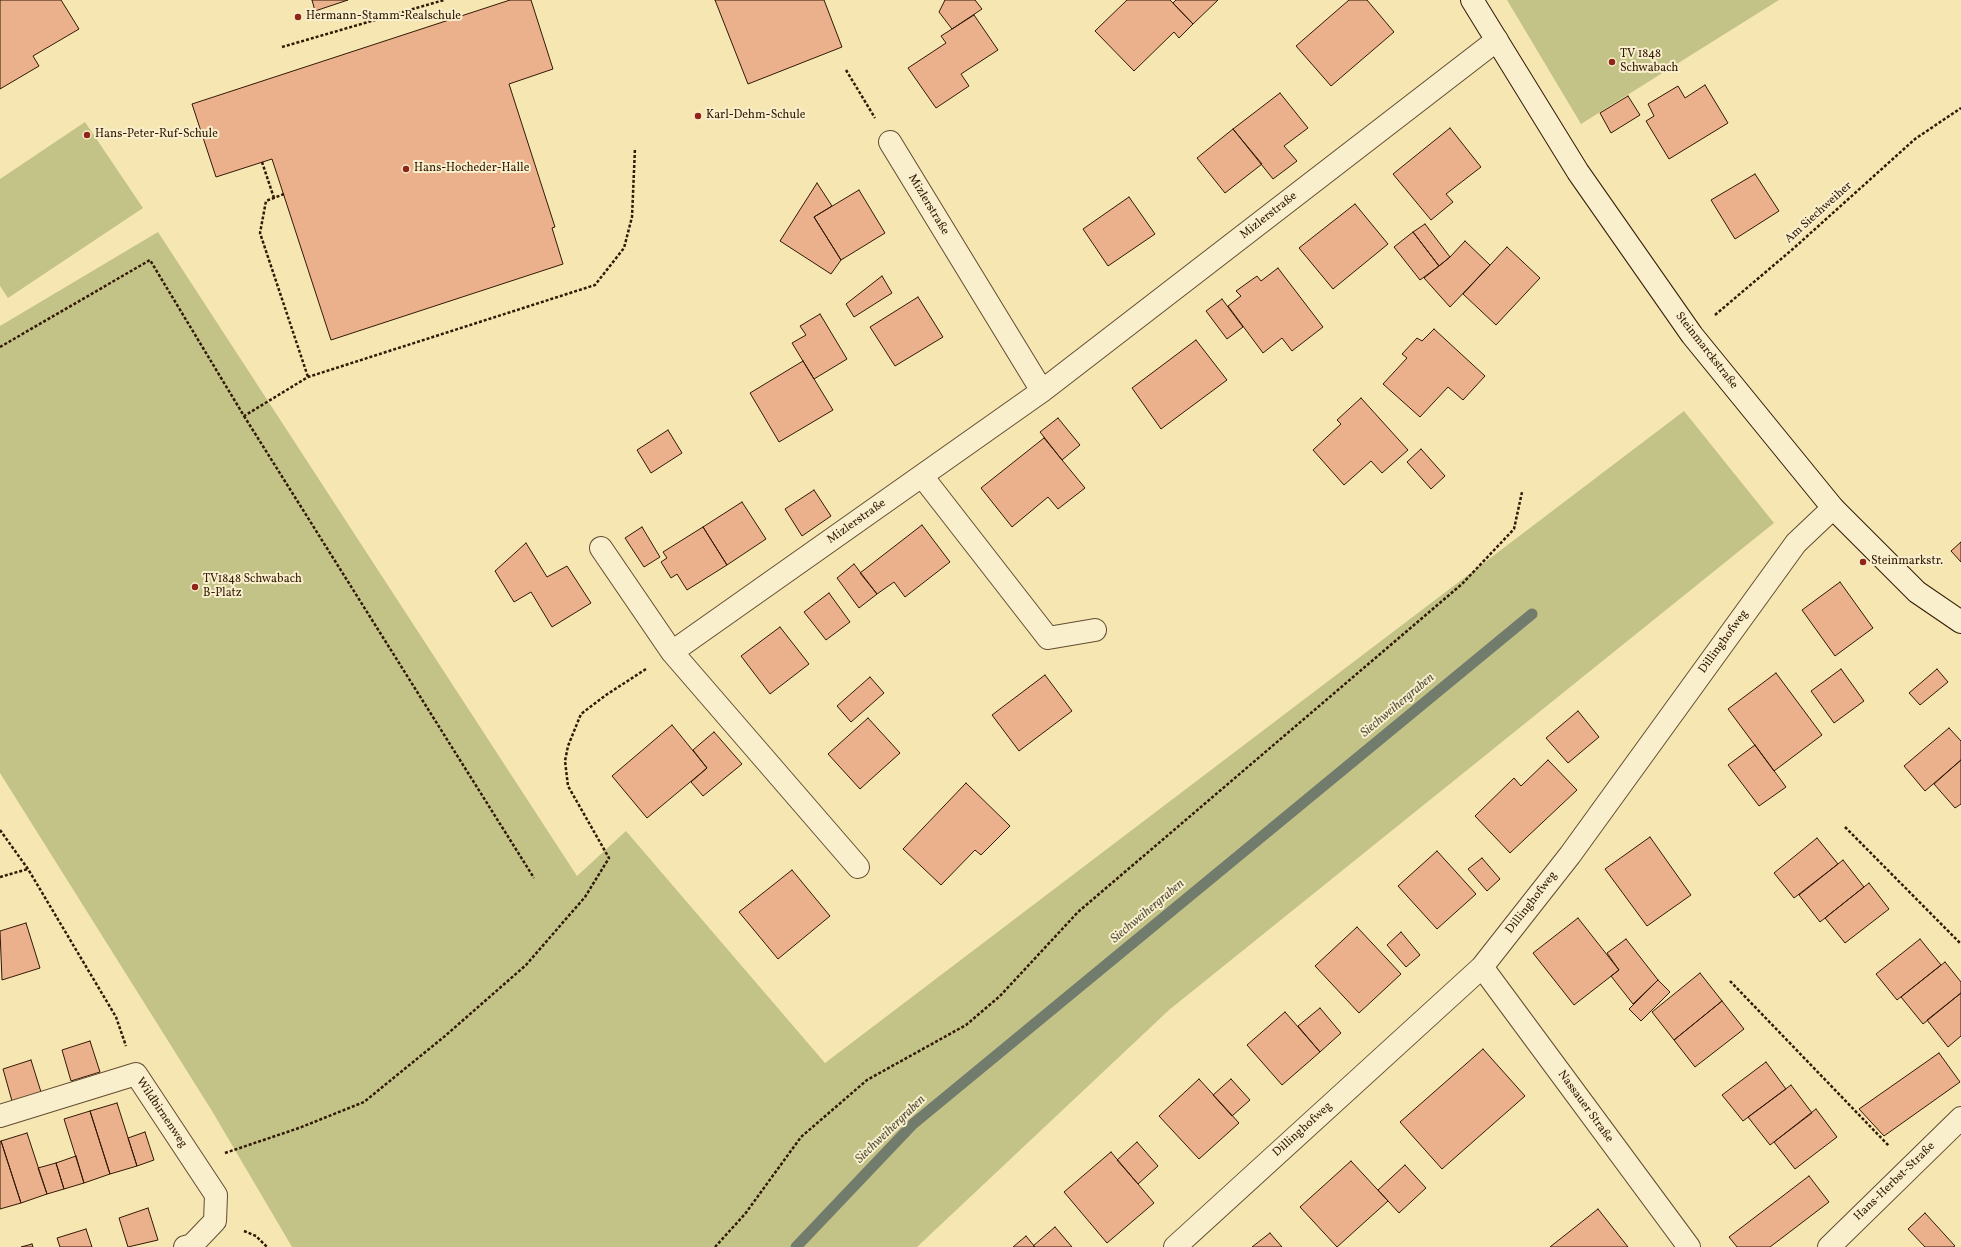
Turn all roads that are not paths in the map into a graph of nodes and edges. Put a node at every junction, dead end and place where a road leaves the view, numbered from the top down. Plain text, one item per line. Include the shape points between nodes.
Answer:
1 (1472, 0) edge
2 (1496, 40) junction
3 (890, 142) road end
4 (1042, 391) junction
5 (922, 476) junction
6 (1833, 508) junction
7 (601, 548) dead end
8 (1961, 622) edge
9 (1095, 630) dead end
10 (672, 652) junction
11 (858, 866) dead end
12 (1482, 967) junction
13 (0, 1116) edge
14 (1961, 1118) edge
15 (185, 1247) edge
16 (1175, 1247) edge
17 (1689, 1247) edge
18 (1829, 1247) edge

1 - 2 street, Steinmarckstraße
2 - 4 street, Mizlerstraße
2 - 6 street, Steinmarckstraße via 1578,172 1692,334
3 - 4 street, Mizlerstraße
4 - 5 street, Mizlerstraße
5 - 9 street via 1048,638
5 - 10 street, Mizlerstraße
6 - 8 street, Steinmarckstraße via 1917,592
6 - 12 street, Dillinghofweg via 1796,543 1570,855
7 - 10 street
10 - 11 street
12 - 16 street, Dillinghofweg
12 - 17 street, Nassauer Straße
13 - 15 street, Wildbirnenweg via 136,1074 216,1195 215,1221 192,1245
14 - 18 street, Hans-Herbst-Straße

